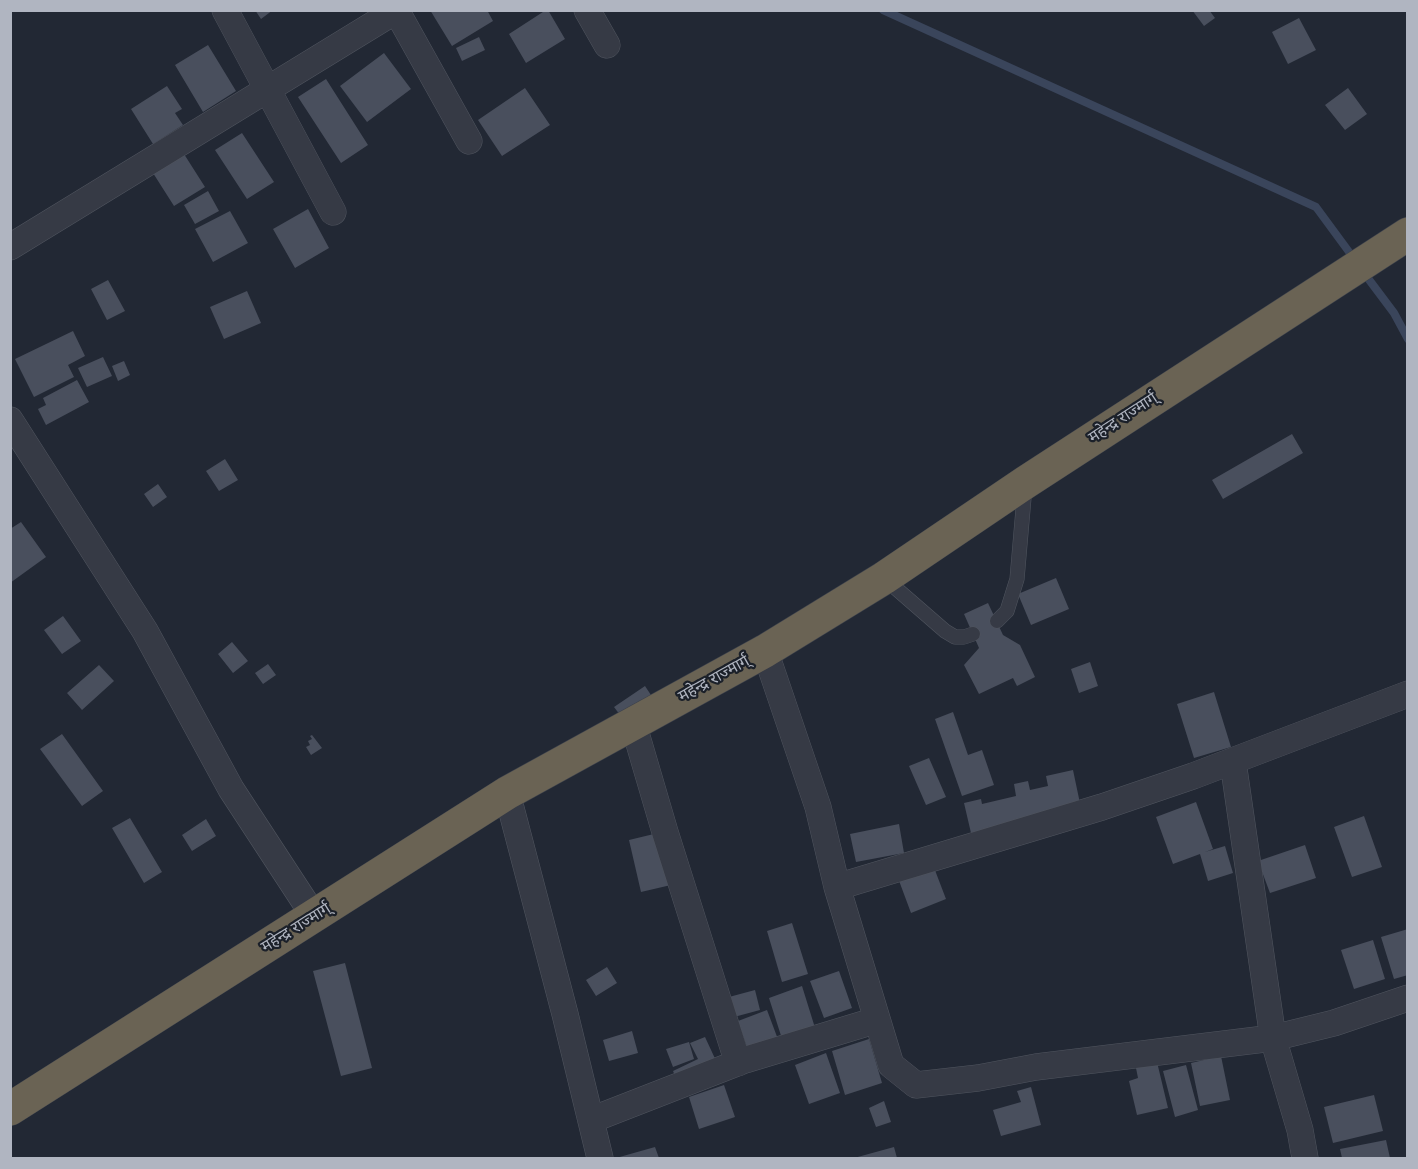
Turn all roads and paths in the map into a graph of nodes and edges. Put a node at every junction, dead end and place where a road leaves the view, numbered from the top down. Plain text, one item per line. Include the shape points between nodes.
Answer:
1 (225, 10) edge
2 (587, 10) edge
3 (396, 11) edge
4 (607, 45) dead end
5 (267, 90) junction
6 (469, 141) dead end
7 (333, 212) dead end
8 (1407, 234) edge
9 (10, 247) edge
10 (10, 420) edge
11 (18, 448) edge
12 (1026, 482) junction
13 (884, 578) junction
14 (997, 621) dead end
15 (973, 634) dead end
16 (765, 651) junction
17 (1407, 694) edge
18 (633, 723) junction
19 (1233, 762) junction
20 (507, 793) junction
21 (837, 887) junction
22 (314, 916) junction
23 (1407, 998) edge
24 (877, 1020) junction
25 (1273, 1038) junction
26 (738, 1063) junction
27 (10, 1109) edge
28 (591, 1120) junction
29 (600, 1158) edge
30 (1305, 1158) edge

1 - 5 street
2 - 4 street
3 - 5 street
3 - 6 street
5 - 7 street
5 - 9 street
8 - 12 highway, महेन्द्र राज्मार्ग्
10 - 11 street
11 - 22 street via 145,631 231,789
12 - 13 highway, महेन्द्र राज्मार्ग्
12 - 14 lane via 1017,579 1007,611
13 - 15 lane via 945,631 955,637
13 - 16 highway, महेन्द्र राज्मार्ग्
16 - 18 highway, महेन्द्र राज्मार्ग्
16 - 21 street via 818,807
17 - 19 street
18 - 20 highway, महेन्द्र राज्मार्ग्
18 - 26 street
19 - 21 street via 1102,807
19 - 25 street
20 - 22 highway, महेन्द्र राज्मार्ग्
20 - 28 street
21 - 24 street
22 - 27 highway, महेन्द्र राज्मार्ग्
23 - 25 street via 1334,1023
24 - 25 street via 891,1065 916,1085
24 - 26 street
25 - 30 street
26 - 28 street
28 - 29 street

